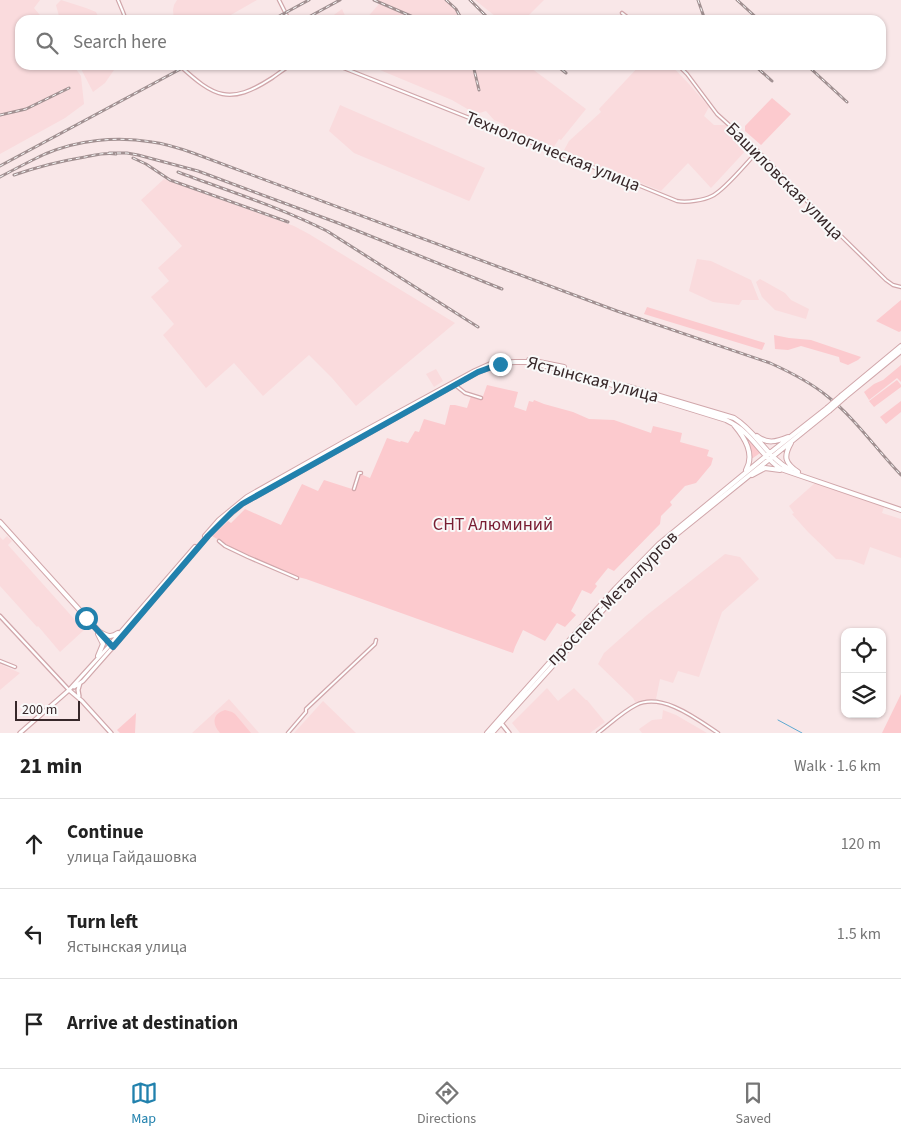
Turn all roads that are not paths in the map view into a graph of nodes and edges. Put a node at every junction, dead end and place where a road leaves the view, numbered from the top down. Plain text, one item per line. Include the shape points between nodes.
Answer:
1 (118, 0) edge
2 (279, 0) edge
3 (622, 12) dead end
4 (125, 15) edge
5 (286, 15) edge
6 (625, 15) edge
7 (185, 70) edge
8 (283, 70) edge
9 (349, 70) edge
10 (683, 70) edge
11 (758, 151) junction
12 (901, 287) edge
13 (901, 346) edge
14 (901, 351) edge
15 (454, 386) junction
16 (844, 396) junction
17 (481, 398) dead end
18 (726, 420) junction
19 (751, 432) junction
20 (794, 436) junction
21 (769, 456) junction
22 (361, 473) dead end
23 (802, 475) junction
24 (745, 476) junction
25 (354, 489) dead end
26 (901, 510) edge
27 (0, 522) edge
28 (219, 541) dead end
29 (297, 578) dead end
30 (0, 616) edge
31 (126, 626) junction
32 (96, 629) junction
33 (376, 640) dead end
34 (111, 646) junction
35 (98, 656) junction
36 (0, 661) edge
37 (15, 667) dead end
38 (81, 682) junction
39 (69, 690) junction
40 (82, 701) junction
41 (499, 722) junction
42 (20, 733) edge
43 (111, 733) edge
44 (288, 733) edge
45 (487, 733) edge
46 (492, 733) edge
47 (509, 733) edge
48 (598, 733) edge
49 (718, 733) edge

1 - 4 street
2 - 5 street
3 - 6 street
7 - 8 street via 210,90 231,95 262,84
9 - 11 street, Технологическая улица via 677,202 713,196
10 - 11 street, Башиловская улица via 717,114
11 - 12 street, Башиловская улица via 886,280
13 - 16 main road
14 - 16 main road
15 - 17 street
15 - 18 main road, Ястынская улица via 493,366 506,362 529,362
15 - 34 main road, Ястынская улица via 242,504 208,536
16 - 20 main road, проспект Металлургов, bridge
18 - 21 main road, Ястынская улица via 743,430
18 - 24 main road via 741,433 747,445 750,456
19 - 20 main road via 770,442
19 - 21 main road, Ястынская улица
19 - 31 main road, Ястынская улица via 726,415 557,365 519,359 490,364 240,502 211,529
20 - 21 main road, проспект Металлургов
20 - 23 main road via 787,451 787,462
21 - 23 main road
21 - 24 main road, проспект Металлургов
22 - 25 street
23 - 24 main road via 769,468
23 - 26 main road
24 - 41 main road, проспект Металлургов via 657,550
27 - 32 main road
28 - 29 street
30 - 39 street
31 - 32 main road via 114,636
31 - 34 main road, Ястынская улица
32 - 34 main road
32 - 35 main road via 103,644
33 - 44 street via 376,644 306,709
34 - 35 main road, Ястынская улица
34 - 38 main road, Ястынская улица
35 - 39 main road, Ястынская улица
36 - 37 street
38 - 39 main road, Ястынская улица
38 - 40 main road via 78,693
39 - 40 main road
39 - 42 main road, Ястынская улица
40 - 43 main road
41 - 45 main road, проспект Металлургов
41 - 46 main road, проспект Металлургов
41 - 47 main road
48 - 49 street via 637,704 654,702 679,709

